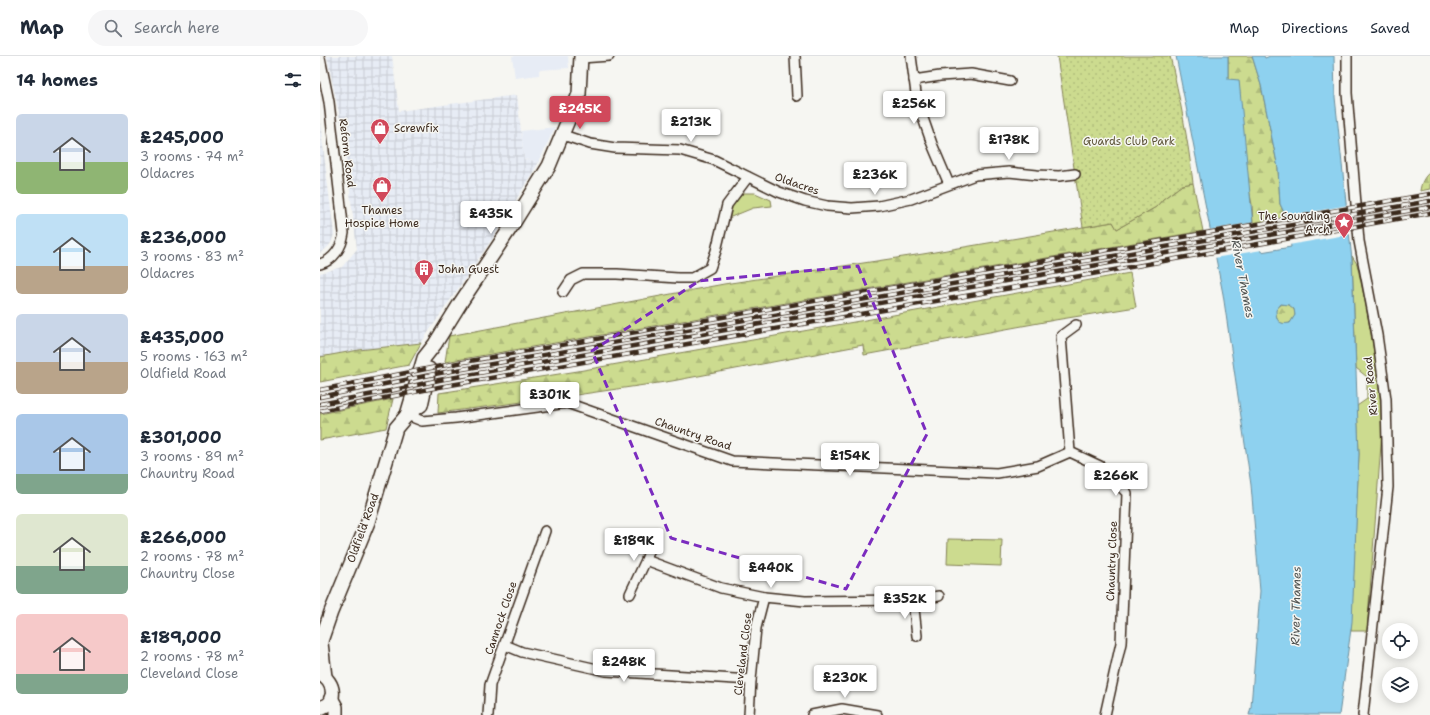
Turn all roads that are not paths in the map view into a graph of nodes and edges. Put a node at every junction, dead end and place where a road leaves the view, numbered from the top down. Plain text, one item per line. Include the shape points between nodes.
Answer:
1 (609, 56) edge
2 (795, 56) edge
3 (911, 56) edge
4 (1347, 56) edge
5 (581, 57) edge
6 (320, 58) edge
7 (914, 80) junction
8 (1010, 80) dead end
9 (797, 96) dead end
10 (563, 135) junction
11 (1075, 174) dead end
12 (748, 177) junction
13 (949, 184) junction
14 (320, 264) edge
15 (563, 292) dead end
16 (1076, 325) dead end
17 (407, 415) junction
18 (1070, 452) junction
19 (545, 531) dead end
20 (654, 537) dead end
21 (646, 560) junction
22 (630, 594) dead end
23 (764, 596) junction
24 (939, 596) dead end
25 (913, 600) junction
26 (917, 636) dead end
27 (320, 643) edge
28 (505, 645) junction
29 (323, 676) edge
30 (751, 680) junction
31 (331, 698) junction
32 (320, 708) edge
33 (336, 715) edge
34 (488, 715) edge
35 (749, 715) edge
36 (812, 715) edge
37 (877, 715) edge
38 (1105, 715) edge
39 (1364, 715) edge

1 - 5 street
2 - 9 street
3 - 7 street
4 - 39 street, River Road via 1347,93 1359,241 1386,399 1388,487
5 - 10 main road, Oldfield Road via 579,94
6 - 14 street, Reform Road via 329,102 344,233 343,243 338,250 330,260
7 - 8 street via 971,74
7 - 13 street via 917,101
10 - 12 street, Oldacres via 590,144 615,148 680,150 714,160
10 - 17 main road, Oldfield Road via 546,173 435,344 421,405
11 - 13 street, Oldacres via 1037,176 1009,172 990,173
12 - 13 street, Oldacres via 804,201 852,208 879,206 911,199
12 - 15 street via 727,205 710,268 692,278 583,274 571,280
16 - 18 street via 1061,336
17 - 18 street, Chauntry Road via 422,421 568,403 732,461 998,473 1038,466
17 - 27 main road, Oldfield Road via 396,428 368,522
18 - 38 street, Chauntry Close via 1100,466 1127,493 1121,643
19 - 28 street, Cannock Close
20 - 21 street
21 - 22 street
21 - 23 street via 721,588
23 - 25 street via 805,602
23 - 30 street, Cleveland Close via 756,628
24 - 25 street
25 - 26 street
27 - 29 main road
28 - 30 street via 522,652 606,671
28 - 34 street, Cannock Close via 490,685
29 - 31 main road via 332,687
30 - 35 street, Cleveland Close
31 - 32 main road via 323,708
31 - 33 main road via 336,707
36 - 37 street via 842,709

